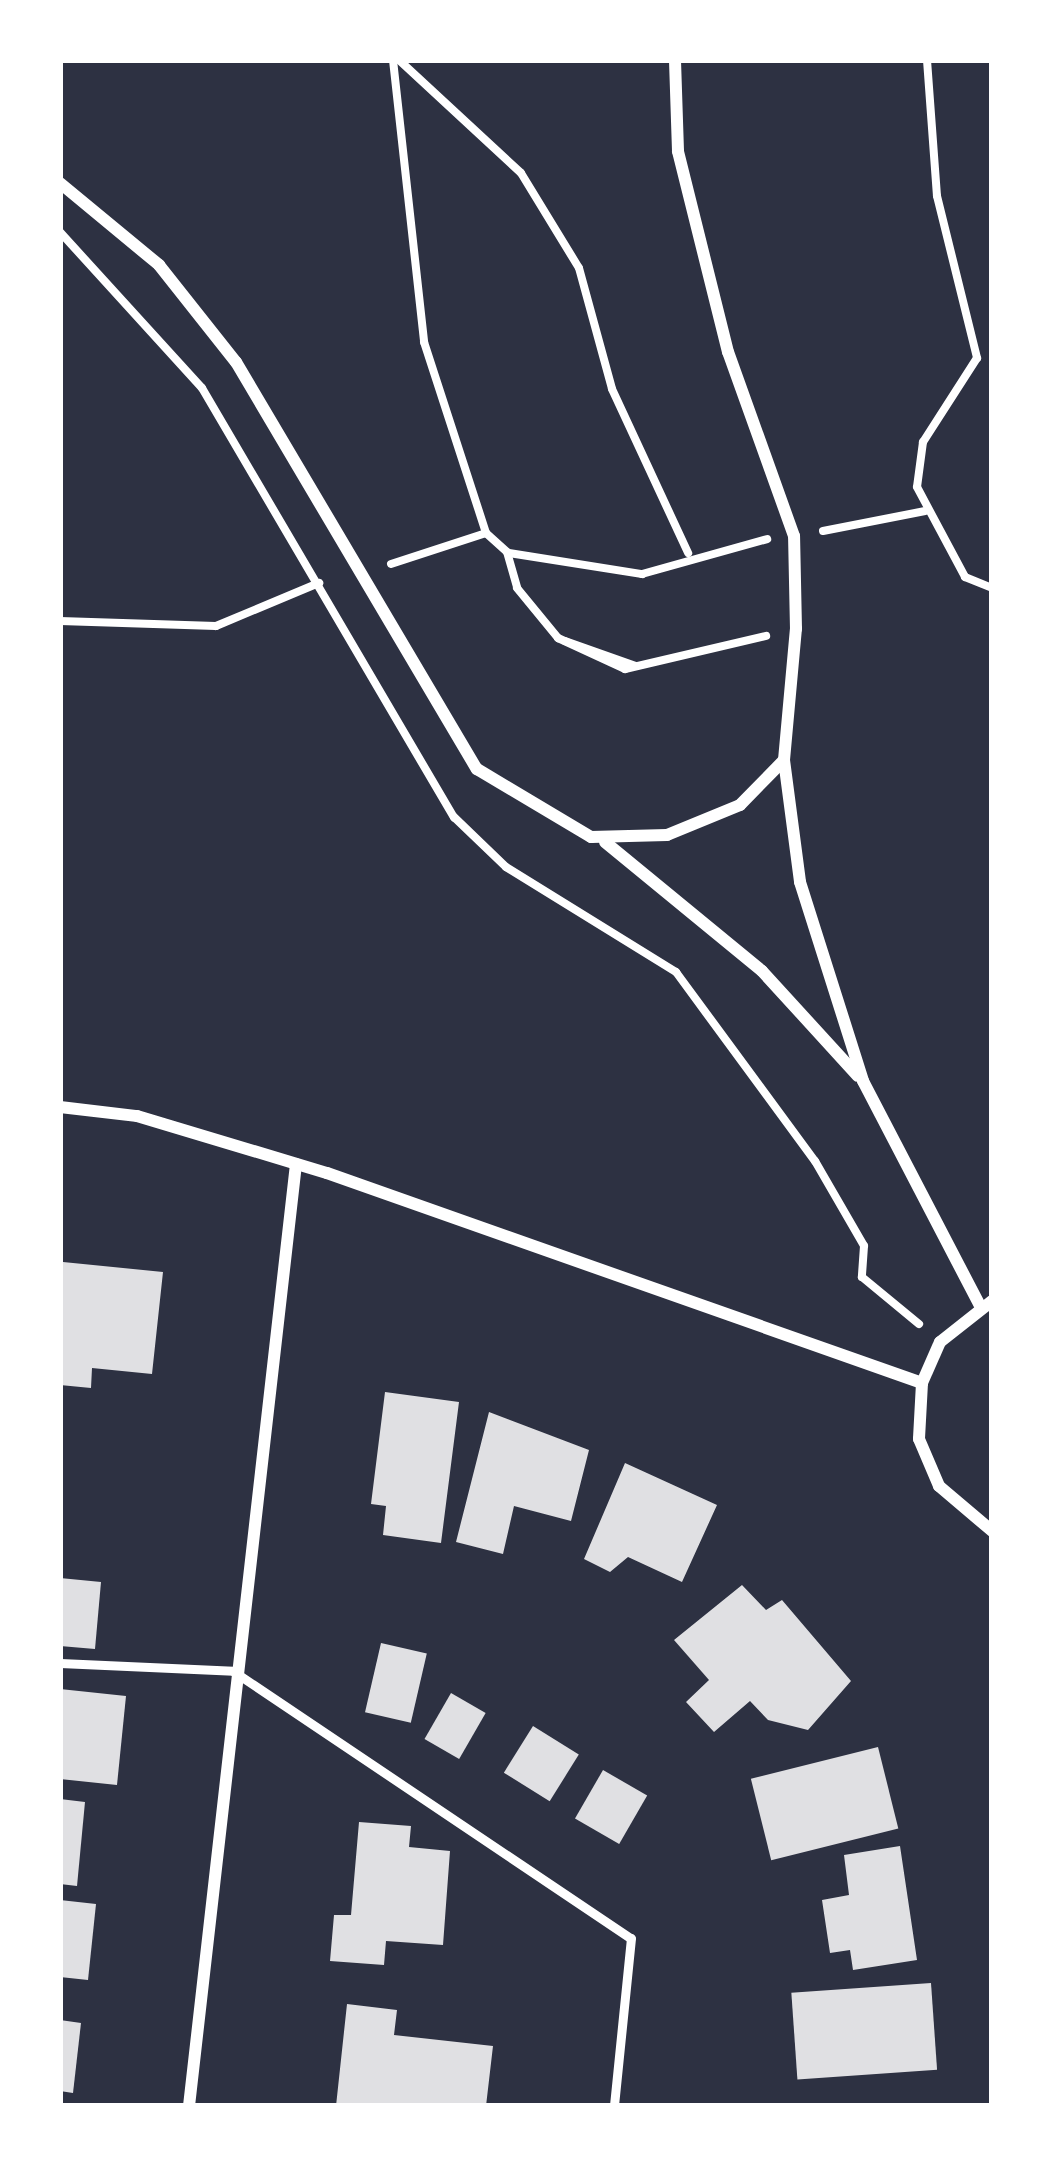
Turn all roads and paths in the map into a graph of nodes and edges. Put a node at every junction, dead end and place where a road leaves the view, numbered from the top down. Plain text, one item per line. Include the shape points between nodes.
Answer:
1 (396, 60) edge
2 (675, 60) edge
3 (928, 60) edge
4 (60, 183) edge
5 (472, 492) junction
6 (925, 512) junction
7 (486, 533) junction
8 (794, 536) junction
9 (507, 552) junction
10 (688, 553) junction
11 (410, 560) dead end
12 (333, 578) dead end
13 (517, 588) junction
14 (992, 588) edge
15 (60, 621) edge
16 (796, 629) junction
17 (784, 760) junction
18 (605, 842) junction
19 (862, 1081) junction
20 (60, 1106) edge
21 (296, 1164) junction
22 (862, 1276) dead end
23 (986, 1303) edge
24 (940, 1342) junction
25 (922, 1383) junction
26 (992, 1531) edge
27 (60, 1663) edge
28 (233, 1671) junction
29 (189, 2106) edge
30 (614, 2106) edge

1 - 5 path via 424,342
1 - 10 path via 521,173 578,268 612,389
2 - 8 street via 678,151 722,330
3 - 6 path via 937,196 977,358 923,442
4 - 18 street via 159,265 236,362 477,769 549,820
5 - 7 path
5 - 13 path
6 - 8 path
6 - 14 path via 965,577
7 - 9 path
7 - 11 path
8 - 10 path
8 - 16 street
9 - 10 path via 642,574 681,569
9 - 13 path
12 - 15 path via 216,626
13 - 16 path via 558,638 592,660 644,670
16 - 17 street
17 - 18 street via 715,819
17 - 19 street via 808,913
18 - 19 street via 762,970
19 - 23 street
20 - 21 street via 137,1116
21 - 25 street
21 - 28 street
22 - 24 path
23 - 24 street
24 - 25 street
25 - 26 street via 920,1438 939,1486
27 - 28 lane
28 - 29 street
28 - 30 lane via 631,1938

